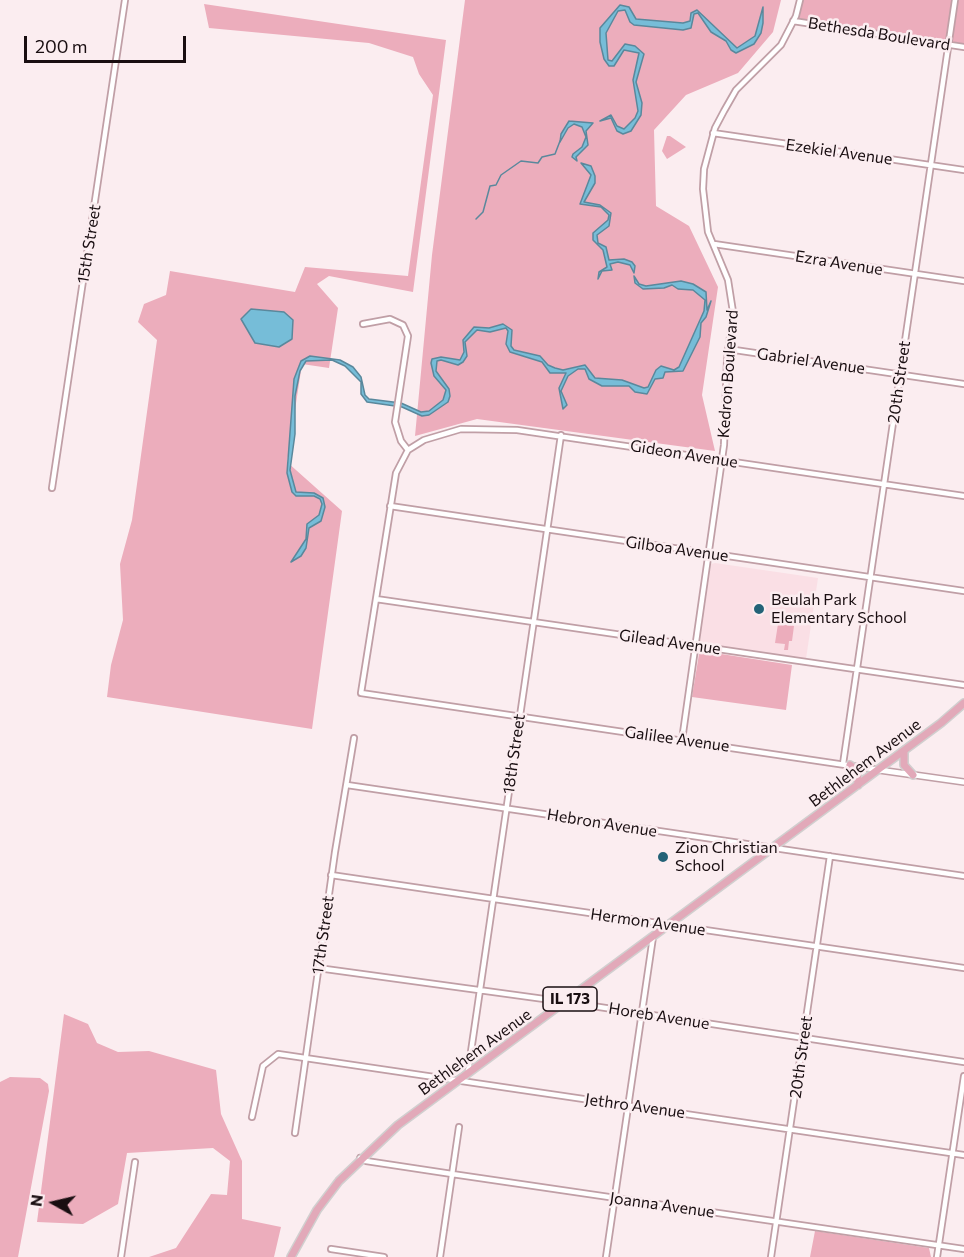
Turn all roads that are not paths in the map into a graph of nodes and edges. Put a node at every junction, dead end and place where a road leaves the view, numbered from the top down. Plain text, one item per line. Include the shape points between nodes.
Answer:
1 (125, 0) edge
2 (800, 0) edge
3 (955, 0) edge
4 (793, 21) junction
5 (948, 45) junction
6 (964, 47) edge
7 (713, 134) junction
8 (930, 165) junction
9 (964, 170) edge
10 (714, 244) junction
11 (914, 274) junction
12 (964, 281) edge
13 (363, 324) dead end
14 (728, 349) junction
15 (900, 374) junction
16 (964, 384) edge
17 (561, 435) junction
18 (408, 450) junction
19 (722, 459) junction
20 (884, 484) junction
21 (52, 488) dead end
22 (964, 496) edge
23 (390, 507) junction
24 (547, 530) junction
25 (708, 553) junction
26 (870, 577) junction
27 (964, 591) edge
28 (376, 599) junction
29 (533, 622) junction
30 (695, 646) junction
31 (857, 670) junction
32 (964, 685) edge
33 (964, 703) edge
34 (520, 716) junction
35 (354, 738) dead end
36 (682, 740) junction
37 (904, 751) junction
38 (847, 765) junction
39 (879, 770) junction
40 (913, 775) junction
41 (964, 782) edge
42 (347, 785) junction
43 (858, 785) junction
44 (506, 808) junction
45 (773, 848) junction
46 (830, 856) junction
47 (331, 874) junction
48 (964, 876) edge
49 (493, 899) junction
50 (669, 925) junction
51 (653, 937) junction
52 (817, 946) junction
53 (318, 968) junction
54 (964, 968) edge
55 (480, 990) junction
56 (566, 1002) junction
57 (642, 1014) junction
58 (803, 1038) junction
59 (263, 1053) dead end
60 (305, 1059) junction
61 (268, 1060) junction
62 (964, 1062) edge
63 (468, 1072) junction
64 (964, 1076) edge
65 (458, 1081) junction
66 (628, 1106) junction
67 (252, 1117) dead end
68 (459, 1127) dead end
69 (790, 1129) junction
70 (295, 1133) dead end
71 (953, 1153) junction
72 (964, 1155) edge
73 (360, 1158) junction
74 (135, 1162) dead end
75 (452, 1174) junction
76 (614, 1198) junction
77 (776, 1221) junction
78 (939, 1245) junction
79 (964, 1249) edge
80 (332, 1250) dead end
81 (121, 1257) edge
82 (291, 1257) edge
83 (384, 1257) edge
84 (440, 1257) edge
85 (606, 1257) edge
86 (771, 1257) edge
87 (937, 1257) edge

1 - 21 street, 15th Street
2 - 4 street, Kedron Boulevard
3 - 5 street, 20th Street
4 - 5 street, Bethesda Boulevard
4 - 7 street, Kedron Boulevard via 781,45 736,90
5 - 6 street, Bethesda Boulevard
5 - 8 street, 20th Street
7 - 8 street, Ezekiel Avenue
7 - 10 street, Kedron Boulevard via 702,189 708,232
8 - 9 street, Ezekiel Avenue
8 - 11 street, 20th Street
10 - 11 street, Ezra Avenue
10 - 14 street, Kedron Boulevard via 732,298
11 - 12 street, Ezra Avenue
11 - 15 street, 20th Street
13 - 18 street via 390,320 403,326 408,336 395,422
14 - 15 street, Gabriel Avenue
14 - 19 street, Kedron Boulevard
15 - 16 street, Gabriel Avenue
15 - 20 street, 20th Street
17 - 18 street, Gideon Avenue via 470,429 424,440
17 - 19 street, Gideon Avenue
17 - 24 street, 18th Street
18 - 23 street via 398,466
19 - 20 street, Gideon Avenue
19 - 25 street, Kedron Boulevard
20 - 22 street, Gideon Avenue
20 - 26 street, 20th Street
23 - 24 street, Gilboa Avenue
23 - 28 street
24 - 25 street, Gilboa Avenue
24 - 29 street, 18th Street
25 - 26 street, Gilboa Avenue
25 - 30 street, Kedron Boulevard
26 - 27 street, Gilboa Avenue
26 - 31 street, 20th Street
28 - 29 street, Gilead Avenue
28 - 34 street, Galilee Avenue via 361,693
29 - 30 street, Gilead Avenue
29 - 34 street, 18th Street
30 - 31 street, Gilead Avenue
30 - 36 street, Kedron Boulevard
31 - 32 street, Gilead Avenue
31 - 38 street, 20th Street
33 - 37 main road, Bethlehem Avenue / IL 173
34 - 36 street, Galilee Avenue
34 - 44 street, 18th Street
35 - 42 street, 17th Street
36 - 38 street, Galilee Avenue
37 - 39 main road, Bethlehem Avenue / IL 173
37 - 40 main road via 904,765
38 - 39 street, Galilee Avenue
38 - 43 main road via 857,770
39 - 40 street, Galilee Avenue
39 - 43 main road, Bethlehem Avenue / IL 173
40 - 41 street, Galilee Avenue
42 - 44 street, Hebron Avenue
42 - 47 street, 17th Street
43 - 45 main road, Bethlehem Avenue / IL 173
44 - 45 street, Hebron Avenue
44 - 49 street, 18th Street
45 - 46 street, Hebron Avenue
45 - 50 main road, Bethlehem Avenue / IL 173
46 - 48 street, Hebron Avenue
46 - 52 street, 20th Street
47 - 49 street, Hermon Avenue
47 - 53 street, 17th Street
49 - 50 street, Hermon Avenue
49 - 55 street, 18th Street
50 - 51 main road, Bethlehem Avenue / IL 173
50 - 52 street, Hermon Avenue
51 - 56 main road, Bethlehem Avenue / IL 173
51 - 57 street
52 - 54 street, Hermon Avenue
52 - 58 street, 20th Street
53 - 55 street, Horeb Avenue
53 - 60 street, 17th Street
55 - 56 street, Horeb Avenue
55 - 63 street, 18th Street
56 - 57 street, Horeb Avenue
56 - 63 main road, Bethlehem Avenue / IL 173
57 - 58 street, Horeb Avenue
57 - 66 street
58 - 62 street, Horeb Avenue
58 - 69 street, 20th Street
59 - 61 street
60 - 61 street, Jethro Avenue via 278,1054
60 - 65 street, Jethro Avenue
60 - 70 street, 17th Street
61 - 67 street via 260,1073
63 - 65 main road, Bethlehem Avenue / IL 173
64 - 71 street
65 - 66 street, Jethro Avenue
65 - 73 main road, Bethlehem Avenue / IL 173
66 - 69 street, Jethro Avenue
66 - 76 street
68 - 75 street
69 - 71 street, Jethro Avenue
69 - 77 street, 20th Street
71 - 72 street, Jethro Avenue
71 - 78 street
73 - 75 street, Joanna Avenue
73 - 82 main road, Bethlehem Avenue / IL 173 via 317,1210
74 - 81 street
75 - 76 street, Joanna Avenue
75 - 84 street
76 - 77 street, Joanna Avenue
76 - 85 street
77 - 78 street, Joanna Avenue
77 - 86 street, 20th Street
78 - 79 street, Joanna Avenue
78 - 87 street
80 - 83 street

